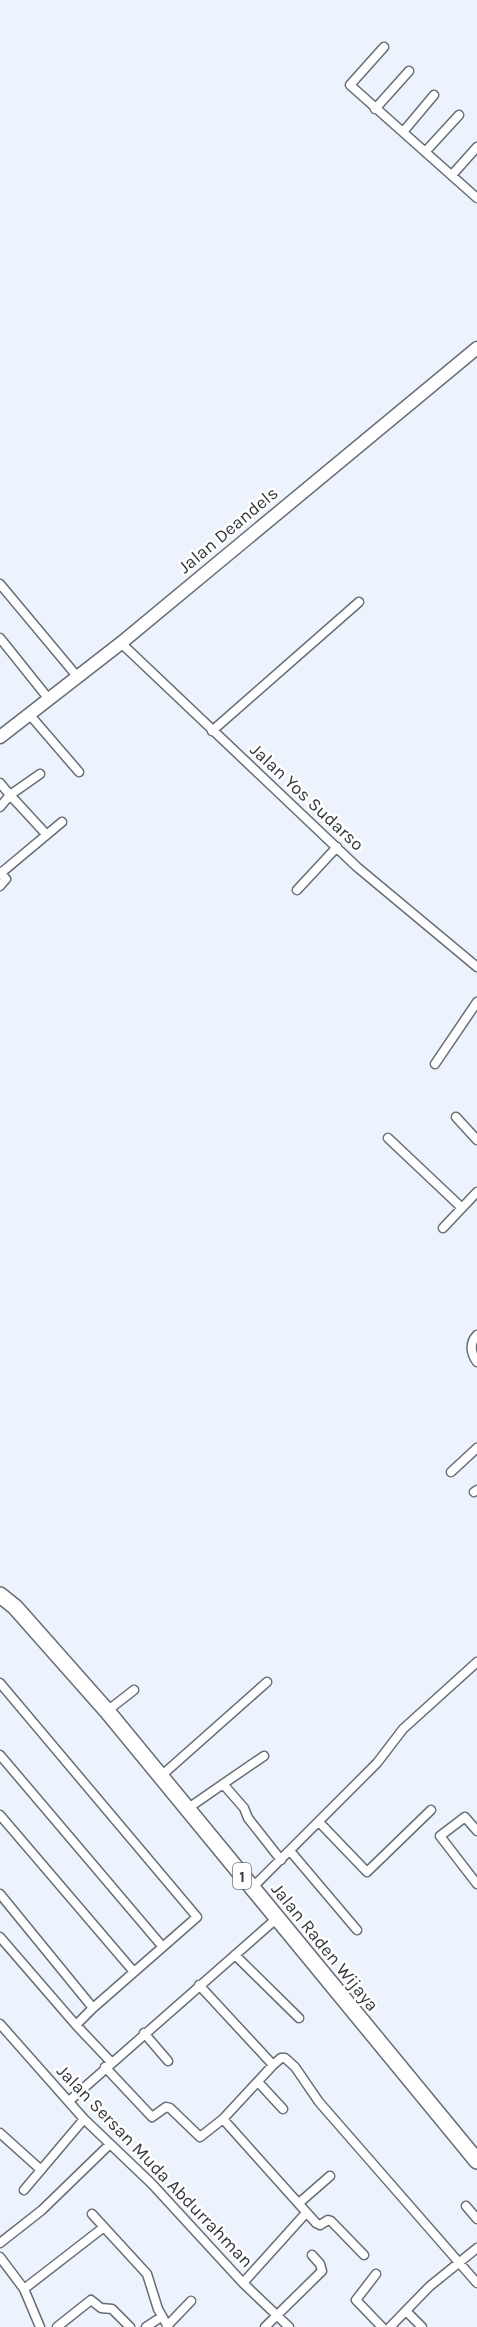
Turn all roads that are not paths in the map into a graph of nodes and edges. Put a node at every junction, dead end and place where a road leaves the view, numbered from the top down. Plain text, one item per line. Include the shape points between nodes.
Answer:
1 (384, 47) dead end
2 (409, 71) dead end
3 (434, 95) dead end
4 (375, 109) junction
5 (459, 115) dead end
6 (403, 132) junction
7 (477, 147) edge
8 (426, 151) junction
9 (452, 175) junction
10 (477, 198) edge
11 (477, 348) edge
12 (0, 584) edge
13 (359, 602) dead end
14 (0, 638) edge
15 (121, 643) junction
16 (76, 675) junction
17 (48, 698) junction
18 (29, 714) junction
19 (212, 731) junction
20 (0, 737) edge
21 (79, 772) dead end
22 (40, 774) dead end
23 (0, 783) edge
24 (11, 796) junction
25 (0, 807) edge
26 (62, 822) dead end
27 (46, 834) junction
28 (337, 847) junction
29 (1, 872) edge
30 (0, 886) edge
31 (297, 890) dead end
32 (477, 967) edge
33 (477, 1002) edge
34 (435, 1064) dead end
35 (456, 1118) dead end
36 (388, 1138) dead end
37 (477, 1140) edge
38 (477, 1192) edge
39 (461, 1208) junction
40 (443, 1228) dead end
41 (477, 1335) edge
42 (477, 1362) edge
43 (477, 1448) edge
44 (451, 1472) dead end
45 (0, 1595) edge
46 (477, 1662) edge
47 (267, 1682) dead end
48 (0, 1683) edge
49 (134, 1690) dead end
50 (107, 1711) junction
51 (0, 1755) edge
52 (264, 1756) dead end
53 (161, 1776) junction
54 (223, 1784) junction
55 (187, 1809) junction
56 (431, 1810) dead end
57 (1, 1818) edge
58 (319, 1822) junction
59 (477, 1831) edge
60 (291, 1852) junction
61 (281, 1860) junction
62 (477, 1884) edge
63 (252, 1888) junction
64 (0, 1894) edge
65 (276, 1919) junction
66 (357, 1930) dead end
67 (0, 1937) edge
68 (162, 1946) junction
69 (235, 1955) junction
70 (134, 1972) junction
71 (199, 1985) junction
72 (93, 2008) junction
73 (299, 2018) dead end
74 (0, 2024) edge
75 (76, 2025) junction
76 (144, 2033) junction
77 (168, 2061) dead end
78 (108, 2065) junction
79 (273, 2066) junction
80 (258, 2082) junction
81 (69, 2102) junction
82 (283, 2109) dead end
83 (223, 2119) junction
84 (84, 2120) junction
85 (0, 2133) edge
86 (109, 2145) junction
87 (477, 2162) edge
88 (40, 2169) junction
89 (330, 2176) dead end
90 (24, 2190) dead end
91 (298, 2203) junction
92 (466, 2206) dead end
93 (306, 2213) junction
94 (92, 2214) dead end
95 (477, 2219) edge
96 (104, 2227) junction
97 (0, 2243) edge
98 (477, 2248) edge
99 (312, 2255) dead end
100 (364, 2255) dead end
101 (0, 2257) edge
102 (460, 2262) junction
103 (4, 2269) edge
104 (376, 2274) dead end
105 (243, 2283) junction
106 (477, 2283) edge
107 (24, 2289) junction
108 (191, 2301) dead end
109 (406, 2311) junction
110 (277, 2315) junction
111 (161, 2317) junction
112 (167, 2326) edge
113 (40, 2327) edge
114 (57, 2327) edge
115 (130, 2327) edge
116 (146, 2327) edge
117 (265, 2327) edge
118 (289, 2327) edge
119 (382, 2327) edge
120 (390, 2327) edge
121 (422, 2327) edge

1 - 4 street via 350,82
2 - 4 street
3 - 6 street
4 - 6 street
5 - 8 street
6 - 8 street
7 - 9 street
8 - 9 street
9 - 10 street
11 - 15 street, Jalan Deandels
12 - 16 street
13 - 19 street
14 - 17 street
15 - 16 street, Jalan Deandels
15 - 19 street, Jalan Yos Sudarso
16 - 17 street, Jalan Deandels
17 - 18 street, Jalan Deandels
18 - 20 street, Jalan Deandels
18 - 21 street
19 - 28 street, Jalan Yos Sudarso
22 - 24 street
23 - 24 street
24 - 25 street
24 - 27 street
26 - 27 street
27 - 29 street
28 - 31 street
28 - 32 street, Jalan Yos Sudarso
29 - 30 street via 6,879
33 - 34 street
35 - 37 street
36 - 39 street
38 - 39 street
39 - 40 street
41 - 42 street via 472,1344
43 - 44 street
45 - 50 highway, Jalan Raden Wijaya / 1
46 - 58 street via 403,1729 375,1765
47 - 53 street
48 - 68 street via 197,1917
49 - 50 street
50 - 53 highway, Jalan Raden Wijaya / 1
51 - 68 street
52 - 54 street
53 - 55 highway, Jalan Raden Wijaya / 1
54 - 55 street
54 - 61 street
55 - 63 highway, Jalan Raden Wijaya / 1
56 - 58 street via 367,1872
57 - 70 street
58 - 60 street
59 - 62 street via 465,1817 440,1836
60 - 61 street
60 - 66 street
61 - 63 street
63 - 65 highway, Jalan Raden Wijaya / 1
64 - 72 street
65 - 69 street
65 - 87 highway, Jalan Raden Wijaya / 1
67 - 75 street
68 - 70 street
69 - 71 street
69 - 73 street
70 - 72 street
71 - 76 street
71 - 79 street
72 - 75 street
74 - 81 street, Jalan Sersan Muda Abdurrahman
75 - 78 street
76 - 77 street
76 - 78 street
78 - 81 street
78 - 83 street via 152,2116 166,2106 200,2137
79 - 80 street
79 - 102 street via 281,2058 292,2063 319,2102
80 - 82 street
80 - 83 street
81 - 84 street, Jalan Sersan Muda Abdurrahman
83 - 91 street
84 - 86 street, Jalan Sersan Muda Abdurrahman
84 - 88 street
85 - 88 street
86 - 97 street via 42,2210
86 - 105 street, Jalan Sersan Muda Abdurrahman via 152,2184
88 - 90 street
89 - 91 street
91 - 93 street
92 - 95 street
93 - 100 street via 318,2225 331,2221
93 - 105 street
94 - 96 street
96 - 107 street
96 - 111 street via 147,2274
98 - 102 street
99 - 110 street via 322,2271
101 - 103 street
102 - 106 street
102 - 109 street
103 - 107 street
104 - 119 street via 356,2300
105 - 110 street, Jalan Sersan Muda Abdurrahman
107 - 113 street
108 - 112 street
109 - 120 street
109 - 121 street
110 - 117 street
110 - 118 street, Jalan Sersan Muda Abdurrahman
111 - 112 street
111 - 116 street
114 - 115 street via 92,2300 101,2308 112,2309

